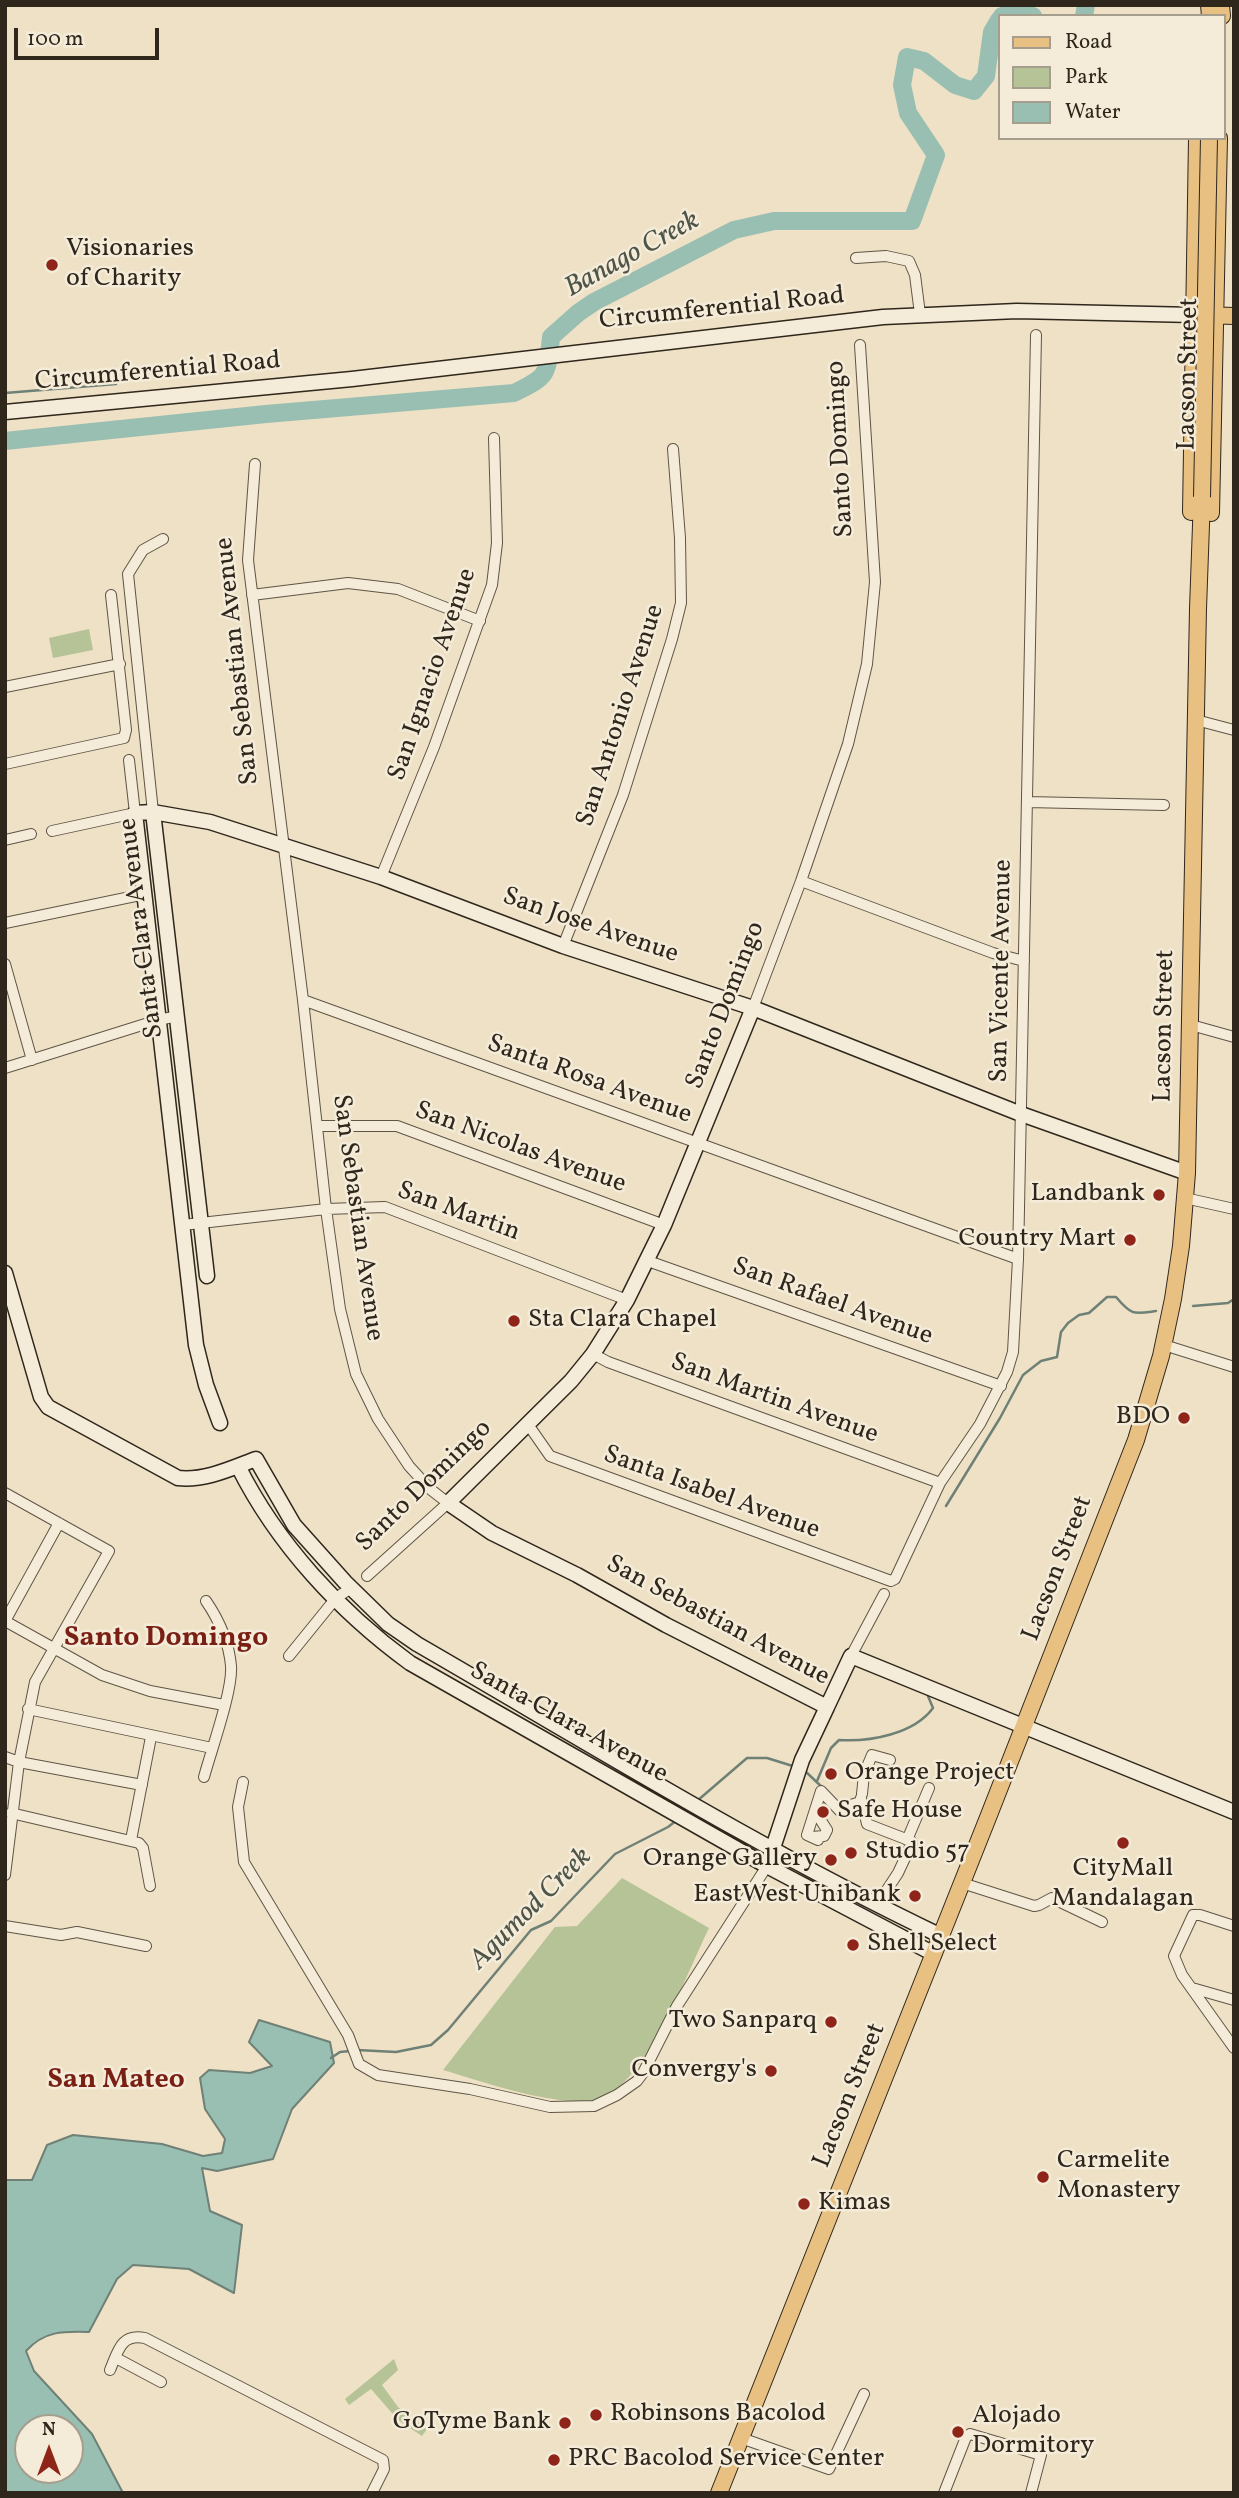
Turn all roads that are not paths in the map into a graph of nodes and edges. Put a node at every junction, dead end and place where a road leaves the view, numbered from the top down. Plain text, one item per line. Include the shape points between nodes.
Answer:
1 (1197, 140) edge
2 (1209, 140) edge
3 (1219, 140) edge
4 (856, 258) dead end
5 (920, 314) junction
6 (1194, 315) junction
7 (1215, 315) junction
8 (1234, 316) edge
9 (1036, 335) dead end
10 (860, 345) dead end
11 (5, 412) edge
12 (494, 438) dead end
13 (673, 449) dead end
14 (255, 464) dead end
15 (163, 539) dead end
16 (252, 594) junction
17 (111, 596) dead end
18 (1198, 609) junction
19 (480, 621) junction
20 (120, 664) junction
21 (5, 687) edge
22 (1196, 720) junction
23 (1234, 730) edge
24 (129, 760) dead end
25 (5, 764) edge
26 (1027, 802) junction
27 (1164, 806) dead end
28 (153, 812) junction
29 (135, 813) junction
30 (52, 831) dead end
31 (32, 834) dead end
32 (5, 840) edge
33 (283, 844) junction
34 (380, 877) junction
35 (802, 881) junction
36 (145, 894) junction
37 (5, 923) edge
38 (563, 946) junction
39 (1024, 961) junction
40 (5, 964) edge
41 (303, 1000) junction
42 (753, 1008) junction
43 (178, 1016) junction
44 (158, 1020) junction
45 (1191, 1025) junction
46 (1234, 1037) edge
47 (32, 1060) junction
48 (5, 1068) edge
49 (1021, 1114) junction
50 (317, 1126) junction
51 (699, 1144) junction
52 (1187, 1173) junction
53 (1185, 1198) junction
54 (326, 1209) junction
55 (1234, 1209) edge
56 (202, 1221) junction
57 (183, 1225) junction
58 (664, 1225) junction
59 (1018, 1259) junction
60 (648, 1261) junction
61 (5, 1273) edge
62 (207, 1276) dead end
63 (627, 1300) junction
64 (1164, 1345) junction
65 (593, 1354) junction
66 (1234, 1367) edge
67 (1001, 1386) junction
68 (220, 1423) dead end
69 (527, 1423) junction
70 (238, 1466) junction
71 (940, 1483) junction
72 (5, 1493) edge
73 (448, 1503) junction
74 (60, 1523) junction
75 (368, 1576) dead end
76 (895, 1579) joint
77 (351, 1588) junction
78 (884, 1594) dead end
79 (336, 1598) junction
80 (206, 1601) dead end
81 (53, 1648) junction
82 (289, 1656) dead end
83 (851, 1656) junction
84 (224, 1705) junction
85 (827, 1707) junction
86 (28, 1709) junction
87 (1024, 1728) junction
88 (151, 1737) junction
89 (212, 1748) junction
90 (5, 1757) edge
91 (890, 1760) dead end
92 (19, 1762) junction
93 (204, 1777) dead end
94 (243, 1782) dead end
95 (142, 1785) junction
96 (929, 1787) dead end
97 (861, 1798) junction
98 (815, 1811) junction
99 (1234, 1812) edge
100 (11, 1813) junction
101 (131, 1840) junction
102 (907, 1840) junction
103 (773, 1849) junction
104 (767, 1866) junction
105 (5, 1875) edge
106 (962, 1883) junction
107 (150, 1885) dead end
108 (877, 1905) junction
109 (1102, 1922) dead end
110 (5, 1926) edge
111 (1234, 1926) edge
112 (941, 1936) junction
113 (146, 1946) dead end
114 (934, 1954) junction
115 (1191, 1988) junction
116 (1234, 2000) edge
117 (1234, 2048) edge
118 (116, 2357) junction
119 (110, 2370) dead end
120 (161, 2382) dead end
121 (864, 2394) dead end
122 (741, 2438) junction
123 (372, 2493) edge
124 (719, 2493) edge
125 (944, 2493) edge
126 (1031, 2493) edge

1 - 6 main road, Lacson Street
2 - 18 main road, Lacson Street, bridge
3 - 7 main road, Lacson Street
4 - 5 street via 886,256 909,261
5 - 6 street, Circumferential Road
5 - 11 street, Circumferential Road via 352,379
6 - 7 main road
6 - 18 main road, Lacson Street via 1190,552
7 - 8 main road
7 - 18 main road, Lacson Street via 1210,553
9 - 26 street, San Vicente Avenue
10 - 35 street, Santo Domingo via 874,582 867,664 848,744
12 - 19 street, San Ignacio Avenue via 495,566
13 - 38 street, San Antonio Avenue via 681,603 623,795
14 - 16 street, San Sebastian Avenue via 248,542
15 - 28 street, Santa Clara Avenue via 143,550 128,574
16 - 19 street via 348,583 398,589
16 - 33 street, San Sebastian Avenue
17 - 20 street
18 - 22 main road, Lacson Street
19 - 34 street, San Ignacio Avenue
20 - 21 street
20 - 25 street via 124,738
22 - 23 street
22 - 45 main road, Lacson Street
24 - 29 street, Santa Clara Avenue
26 - 27 street
26 - 39 street, San Vicente Avenue
28 - 29 street, San Jose Avenue
28 - 33 street, San Jose Avenue via 210,821
28 - 43 street, Santa Clara Avenue
29 - 30 street
29 - 36 street, Santa Clara Avenue
31 - 32 street
33 - 34 street, San Jose Avenue
33 - 41 street, San Sebastian Avenue
34 - 38 street, San Jose Avenue
35 - 39 street
35 - 42 street, Santo Domingo
36 - 37 street
36 - 44 street, Santa Clara Avenue
38 - 42 street, San Jose Avenue
39 - 49 street, San Vicente Avenue
40 - 47 street
41 - 50 street, San Sebastian Avenue
41 - 51 street, Santa Rosa Avenue
42 - 49 street, San Jose Avenue
42 - 51 street, Santo Domingo
43 - 44 street
43 - 56 street, Santa Clara Avenue
44 - 47 street
44 - 57 street, Santa Clara Avenue
45 - 46 street
45 - 52 main road, Lacson Street
47 - 48 street
49 - 52 street, San Jose Avenue
49 - 59 street, San Vicente Avenue
50 - 54 street, San Sebastian Avenue
50 - 58 street, San Nicolas Avenue via 397,1126
51 - 58 street, Santo Domingo
51 - 59 street, Santa Rosa Avenue
52 - 53 main road, Lacson Street
53 - 55 street
53 - 64 main road, Lacson Street
54 - 56 street, San Martin
54 - 63 street, San Martin via 385,1207
54 - 73 street, San Sebastian Avenue via 356,1374 403,1457
56 - 57 street, San Martin
56 - 62 street, Santa Clara Avenue
57 - 68 street, Santa Clara Avenue via 196,1345
58 - 60 street, Santo Domingo
59 - 67 street, San Vicente Avenue via 1013,1352
60 - 63 street, Santo Domingo
60 - 67 street, San Rafael Avenue
61 - 70 street via 41,1397 48,1407 178,1478
63 - 65 street, Santo Domingo
64 - 66 street
64 - 87 main road, Lacson Street via 1136,1440
65 - 69 street, Santo Domingo
65 - 71 street, San Martin Avenue
67 - 71 street, San Vicente Avenue
69 - 73 street, Santo Domingo
69 - 76 street, Santa Isabel Avenue via 550,1456 886,1581
70 - 77 street, Santa Clara Avenue via 256,1459 294,1525
70 - 79 street, Santa Clara Avenue via 280,1536
71 - 76 street, San Vicente Avenue
72 - 74 street
73 - 75 street, Santo Domingo
73 - 85 street, San Sebastian Avenue via 492,1532
74 - 81 street via 5,1621
74 - 81 street via 109,1551
77 - 79 street
77 - 103 street, Santa Clara Avenue via 387,1624 417,1644
78 - 83 street
79 - 82 street
79 - 104 street, Santa Clara Avenue via 410,1663
80 - 84 street via 228,1648 231,1669
81 - 84 street via 123,1683
81 - 86 street via 35,1682
83 - 85 street
83 - 87 street
84 - 89 street
85 - 103 street, San Sebastian Avenue via 795,1778
86 - 88 street
86 - 92 street
87 - 99 street
87 - 106 main road, Lacson Street
88 - 89 street
88 - 95 street
89 - 93 street
90 - 92 street
91 - 97 street via 872,1755
92 - 95 street
92 - 100 street
94 - 104 street via 237,1807 244,1862 359,2064 378,2075 550,2107 594,2106 637,2081 677,2006
95 - 101 street
96 - 102 street
97 - 98 street via 841,1812 821,1791
97 - 102 street via 867,1824
98 - 98 street via 807,1835 815,1838 827,1830
100 - 101 street
100 - 105 street
101 - 107 street via 142,1848
102 - 108 street via 912,1843 908,1854
103 - 104 street, San Sebastian Avenue
103 - 108 street, Santa Clara Avenue
104 - 114 street, Santa Clara Avenue
106 - 109 street via 1034,1906 1052,1898
106 - 112 main road, Lacson Street
108 - 112 street, Santa Clara Avenue
110 - 113 street via 61,1935 77,1932
111 - 115 street via 1200,1915 1191,1917 1174,1956
112 - 114 main road, Lacson Street
114 - 122 main road, Lacson Street
115 - 116 street
115 - 117 street
118 - 119 street
118 - 120 street
118 - 123 street via 128,2338 145,2338 384,2461
121 - 122 street via 829,2469
122 - 124 main road, Lacson Street
125 - 126 street via 970,2434 1041,2455

